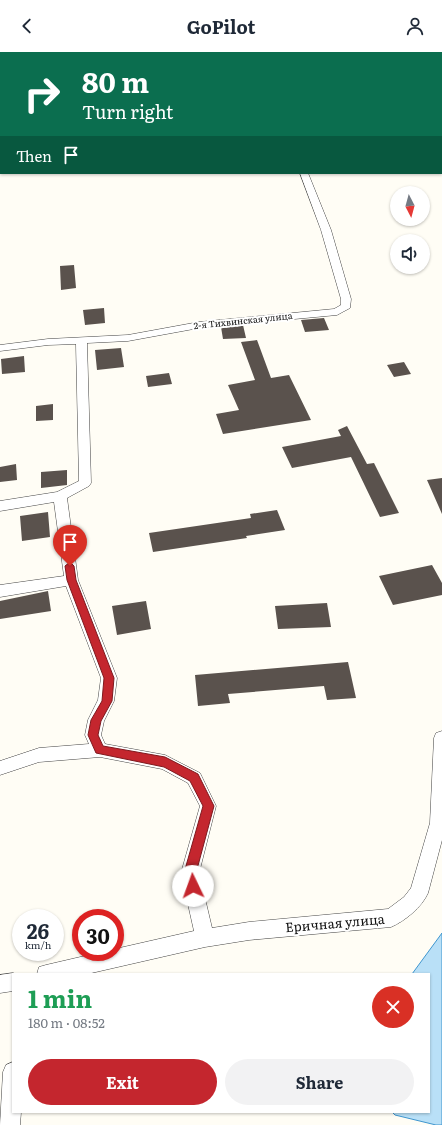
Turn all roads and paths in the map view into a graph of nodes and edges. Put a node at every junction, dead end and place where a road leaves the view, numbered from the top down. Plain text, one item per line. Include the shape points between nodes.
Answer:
1 (304, 174) edge
2 (81, 340) junction
3 (0, 348) edge
4 (60, 496) junction
5 (0, 506) edge
6 (72, 580) junction
7 (0, 591) edge
8 (442, 738) edge
9 (100, 750) junction
10 (0, 768) edge
11 (204, 938) junction
12 (50, 973) edge
13 (12, 982) edge
14 (0, 984) edge
15 (12, 1090) edge
16 (10, 1125) edge

1 - 2 street, 2-я Тихвинская улица via 326,230 346,298 346,306 336,312 199,325 128,338
2 - 3 street, 2-я Тихвинская улица
2 - 4 street via 85,483
4 - 5 street
4 - 6 street
6 - 7 street
6 - 9 street via 109,678 106,701 96,720 93,735
8 - 11 street, Еричная улица via 438,823 419,892 410,903 391,918 249,931
9 - 10 street via 39,755
9 - 11 street via 165,762 194,778 208,806 190,873
11 - 12 street, Еричная улица
13 - 14 street
15 - 16 street

